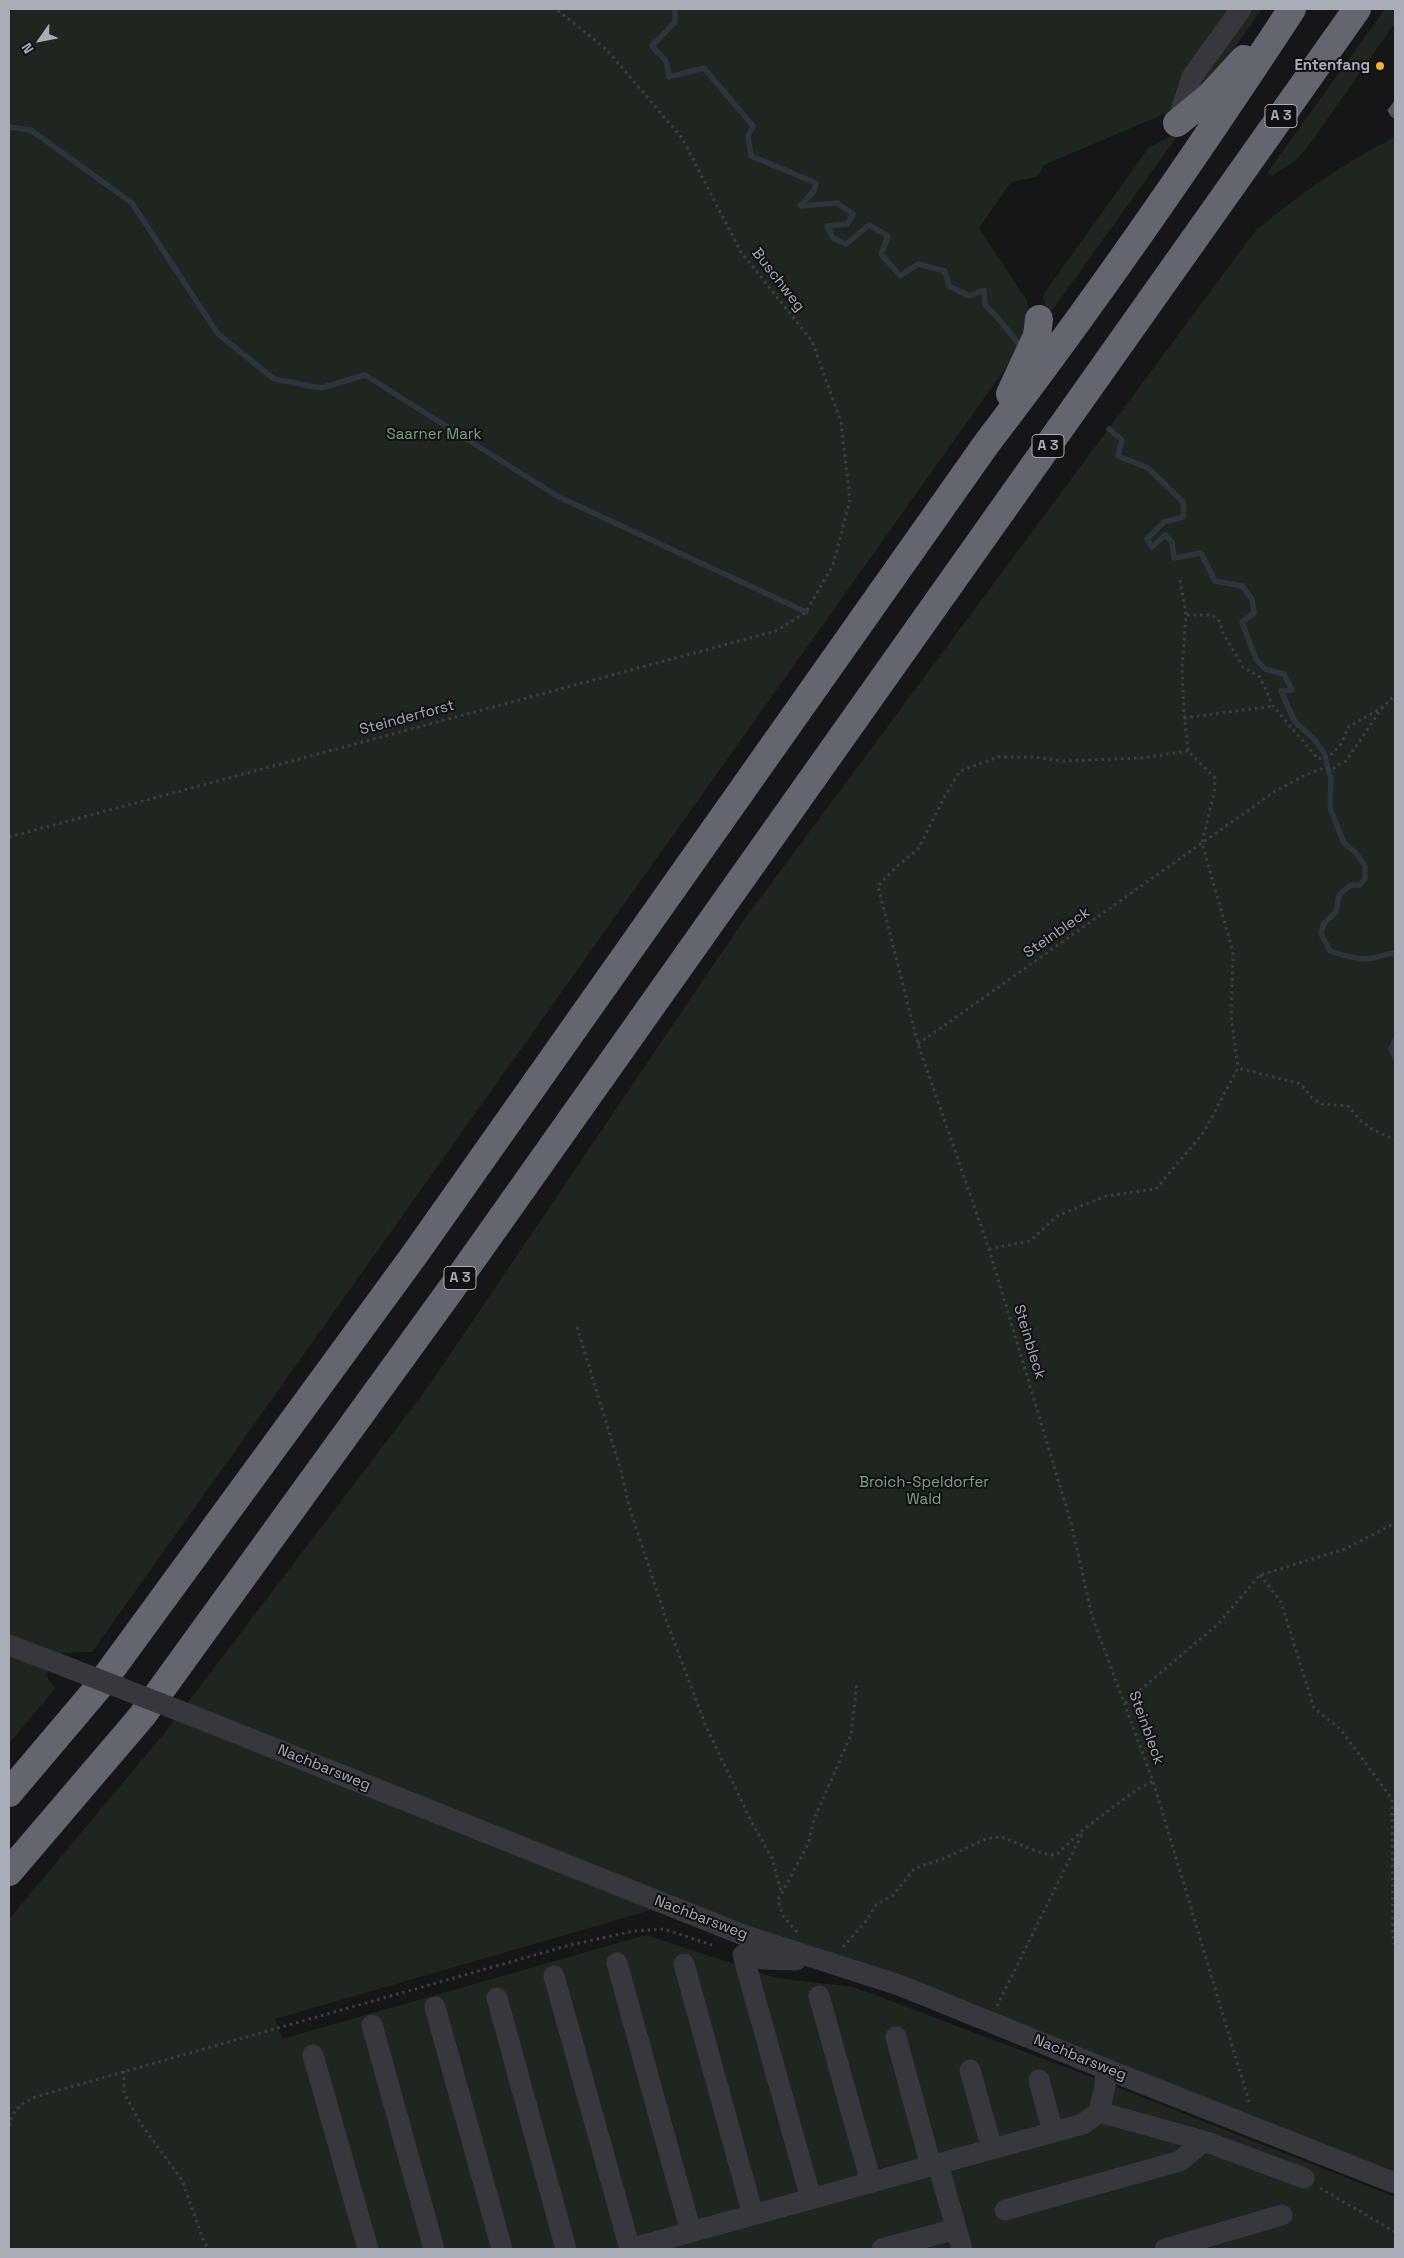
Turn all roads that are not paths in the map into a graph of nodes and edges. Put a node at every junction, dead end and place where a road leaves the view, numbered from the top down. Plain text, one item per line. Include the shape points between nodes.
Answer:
1 (1241, 9) edge
2 (1291, 9) edge
3 (1357, 9) edge
4 (1177, 123) joint
5 (1039, 319) dead end
6 (987, 443) junction
7 (9, 1644) edge
8 (9, 1793) edge
9 (9, 1872) edge
10 (821, 1960) junction
11 (617, 1963) dead end
12 (684, 1964) dead end
13 (554, 1976) dead end
14 (819, 1996) dead end
15 (497, 1998) dead end
16 (435, 2007) dead end
17 (372, 2025) dead end
18 (896, 2037) dead end
19 (313, 2055) dead end
20 (1106, 2069) junction
21 (970, 2070) dead end
22 (1039, 2080) dead end
23 (1099, 2112) junction
24 (1054, 2132) junction
25 (1204, 2141) junction
26 (992, 2149) junction
27 (935, 2165) junction
28 (1304, 2178) road end
29 (871, 2182) junction
30 (1395, 2183) edge
31 (811, 2199) junction
32 (1005, 2210) dead end
33 (753, 2215) junction
34 (1282, 2215) dead end
35 (956, 2229) junction
36 (691, 2232) junction
37 (368, 2249) edge
38 (434, 2249) edge
39 (502, 2249) edge
40 (566, 2249) edge
41 (630, 2249) edge
42 (882, 2249) edge
43 (962, 2249) edge
44 (1165, 2249) edge

1 - 4 lane via 1192,77
2 - 4 highway via 1210,96
2 - 6 highway via 1226,109 1057,351
3 - 9 highway, A 3 via 446,1296 142,1716
5 - 6 highway via 1037,336
6 - 8 highway via 409,1262 97,1689
7 - 10 lane, Nachbarsweg, bridge via 746,1936
10 - 20 lane, Nachbarsweg via 900,1985
10 - 31 lane via 763,1959 744,1955
11 - 36 lane
12 - 33 lane
13 - 41 lane
14 - 29 lane
15 - 40 lane
16 - 39 lane
17 - 38 lane
18 - 27 lane
19 - 37 lane
20 - 23 lane
20 - 30 lane, Nachbarsweg
21 - 26 lane
22 - 24 lane
23 - 24 lane via 1083,2124
23 - 25 lane
24 - 26 lane
25 - 28 lane
25 - 32 lane via 1180,2161
26 - 27 lane
27 - 29 lane
27 - 35 lane
29 - 31 lane
31 - 33 lane
33 - 36 lane
34 - 44 lane
35 - 42 lane
35 - 43 lane
36 - 41 lane

